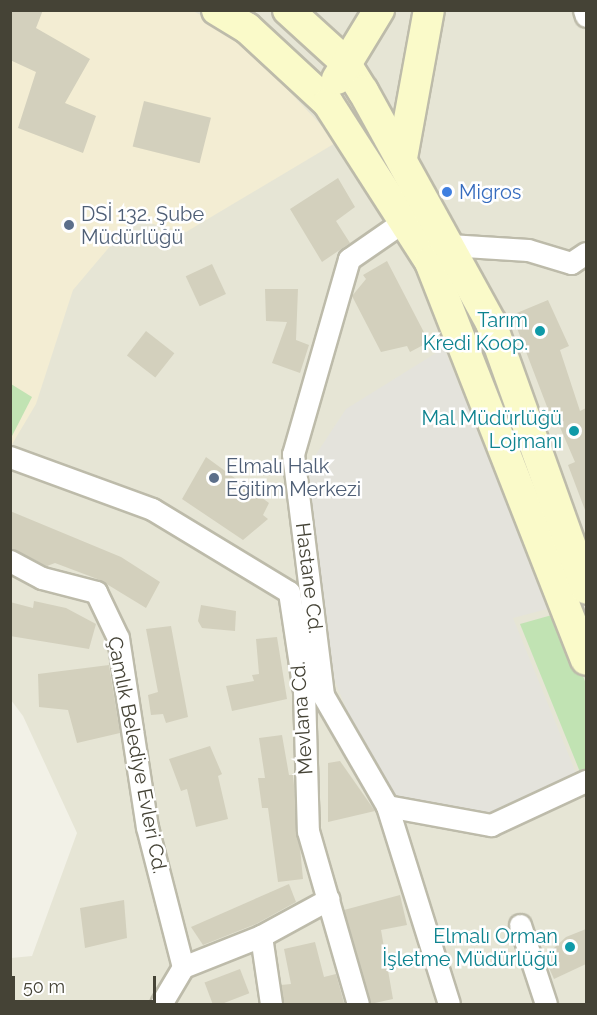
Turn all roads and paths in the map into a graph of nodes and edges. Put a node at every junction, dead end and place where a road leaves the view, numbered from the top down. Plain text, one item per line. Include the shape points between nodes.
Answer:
1 (217, 10) edge
2 (288, 10) edge
3 (379, 10) edge
4 (429, 10) edge
5 (584, 10) edge
6 (586, 16) edge
7 (344, 61) junction
8 (328, 103) junction
9 (402, 158) junction
10 (404, 221) junction
11 (449, 245) junction
12 (586, 253) edge
13 (10, 457) edge
14 (10, 561) edge
15 (586, 589) edge
16 (586, 660) edge
17 (314, 693) junction
18 (586, 781) edge
19 (387, 806) junction
20 (329, 899) junction
21 (520, 925) dead end
22 (261, 936) junction
23 (183, 967) junction
24 (161, 1005) edge
25 (271, 1005) edge
26 (358, 1005) edge
27 (449, 1005) edge
28 (546, 1005) edge

1 - 8 main road via 247,28
2 - 7 main road
3 - 7 main road
4 - 9 main road
5 - 6 street
7 - 8 main road
7 - 9 main road
8 - 10 main road
9 - 10 street
9 - 11 main road
10 - 16 main road via 430,262
10 - 17 street, Hastane Cd. via 349,259 293,454
11 - 12 street via 528,250 571,263
11 - 15 main road via 491,323
13 - 17 street, Mevlana Cd. via 152,509 289,592
14 - 23 street, Çamlık Belediye Evleri Cd. via 42,578 96,592 118,638 147,828
17 - 19 street, Hastane Cd.
17 - 20 street, Mevlana Cd. via 308,831
18 - 19 street via 491,825
19 - 27 street, Hastane Cd.
20 - 22 street
20 - 26 street, Mevlana Cd.
21 - 28 street
22 - 23 street
22 - 25 street
23 - 24 street

